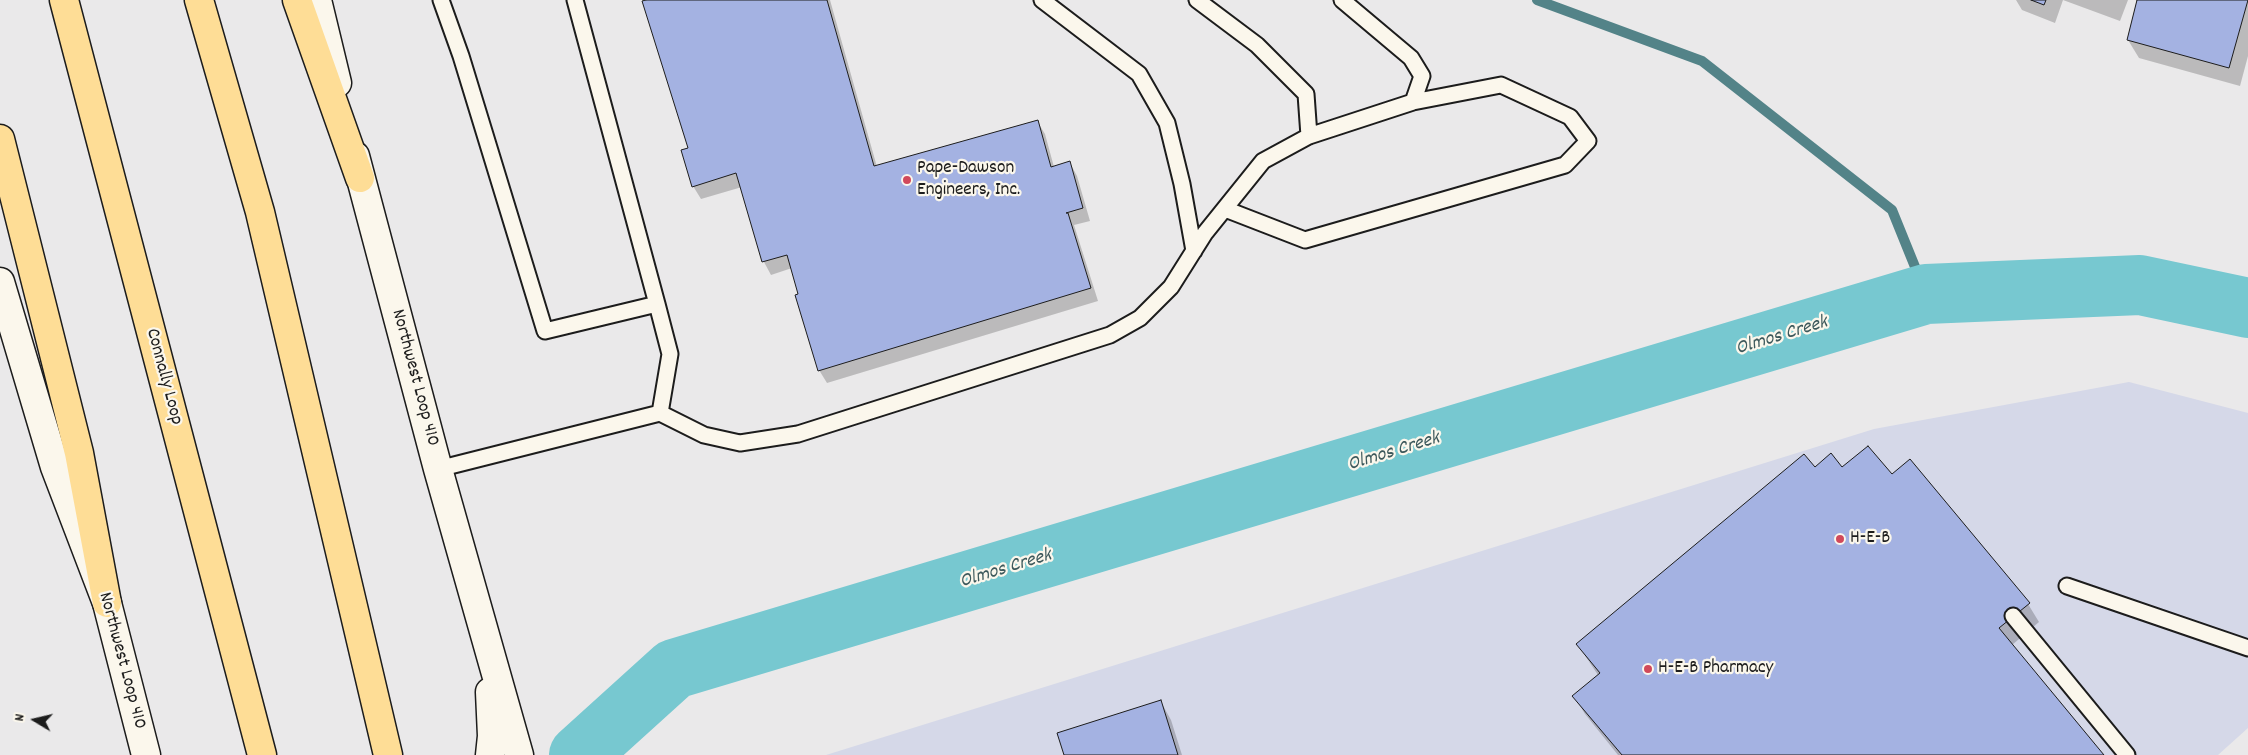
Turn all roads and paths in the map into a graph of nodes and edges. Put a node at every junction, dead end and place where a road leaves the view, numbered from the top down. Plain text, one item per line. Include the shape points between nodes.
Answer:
1 (64, 0) edge
2 (199, 0) edge
3 (296, 0) edge
4 (316, 0) edge
5 (441, 0) edge
6 (575, 0) edge
7 (1042, 0) edge
8 (1197, 0) edge
9 (1342, 0) edge
10 (1413, 102) junction
11 (1309, 136) junction
12 (0, 139) edge
13 (360, 178) junction
14 (1224, 209) junction
15 (1194, 251) junction
16 (0, 282) edge
17 (657, 304) junction
18 (8, 342) edge
19 (660, 413) junction
20 (438, 469) junction
21 (2067, 586) dead end
22 (107, 603) junction
23 (2014, 616) dead end
24 (488, 641) junction
25 (2248, 648) edge
26 (386, 749) edge
27 (146, 755) edge
28 (262, 755) edge
29 (490, 755) edge
30 (519, 755) edge
31 (2127, 755) edge

1 - 28 highway, Connally Loop
2 - 26 highway via 260,212
3 - 13 highway
4 - 13 main road, Northwest Loop 410
5 - 17 lane via 545,331
6 - 17 lane
7 - 15 lane via 1139,74 1167,123
8 - 11 lane via 1257,45 1306,94
9 - 10 lane via 1411,58 1422,76
10 - 11 lane
10 - 14 lane via 1501,85 1570,117 1588,141 1565,165 1305,240
11 - 14 lane via 1263,161
12 - 22 highway via 78,453
13 - 20 main road, Northwest Loop 410
14 - 15 lane
15 - 19 lane via 1171,287 1140,318 1110,335 798,434 740,442 704,435
16 - 18 main road, Northwest Loop 410
17 - 19 lane via 670,354
18 - 22 main road, Northwest Loop 410
19 - 20 lane
20 - 24 main road, Northwest Loop 410
21 - 25 lane
22 - 27 main road, Northwest Loop 410
23 - 31 lane
24 - 29 main road
24 - 30 main road, Northwest Loop 410

